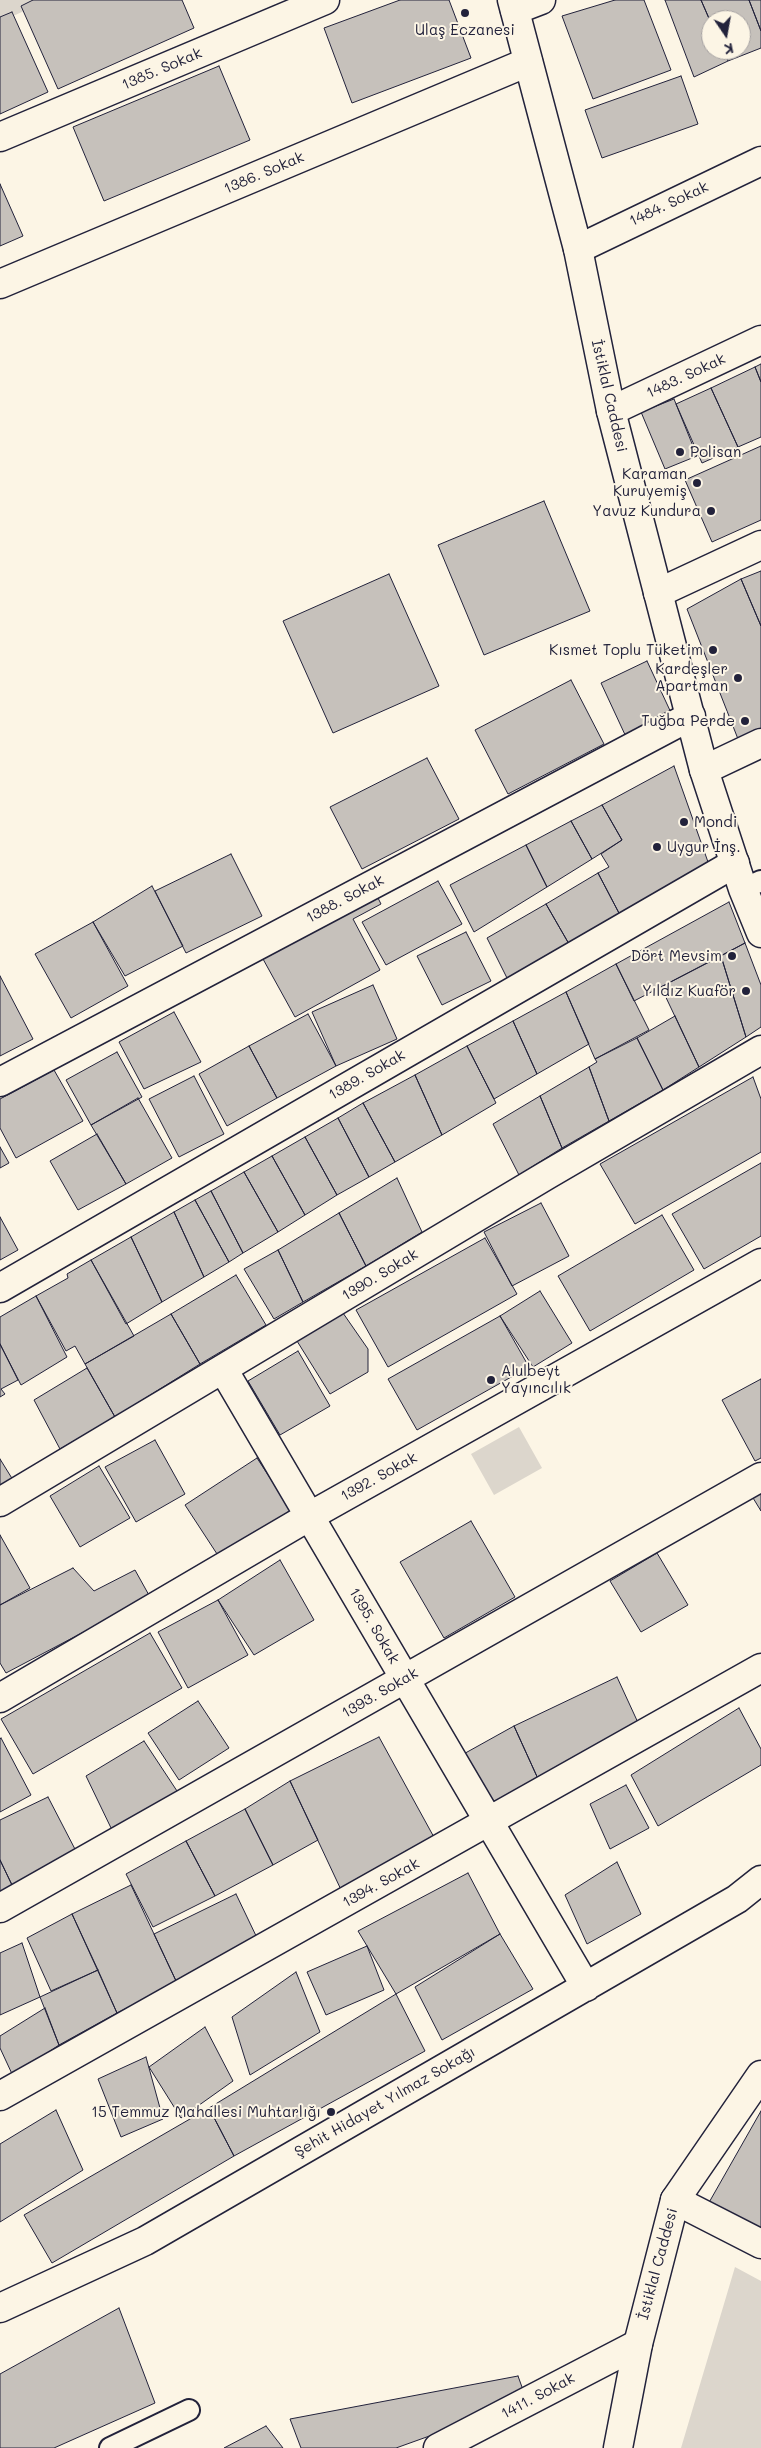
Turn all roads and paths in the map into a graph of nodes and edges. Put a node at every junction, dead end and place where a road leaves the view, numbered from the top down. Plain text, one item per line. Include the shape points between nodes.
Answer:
1 (325, 0) edge
2 (541, 0) edge
3 (514, 5) edge
4 (528, 62) junction
5 (0, 137) edge
6 (761, 161) edge
7 (578, 249) junction
8 (0, 284) edge
9 (761, 340) edge
10 (611, 411) junction
11 (761, 545) edge
12 (658, 594) junction
13 (691, 716) junction
14 (761, 744) edge
15 (704, 770) junction
16 (735, 863) junction
17 (752, 885) edge
18 (761, 933) edge
19 (761, 1050) edge
20 (0, 1082) edge
21 (761, 1263) edge
22 (0, 1288) edge
23 (223, 1369) junction
24 (761, 1477) edge
25 (0, 1502) edge
26 (310, 1516) junction
27 (761, 1668) edge
28 (405, 1679) junction
29 (0, 1698) edge
30 (490, 1822) junction
31 (761, 1880) edge
32 (749, 1898) edge
33 (0, 1908) edge
34 (586, 1987) junction
35 (759, 2077) edge
36 (0, 2096) edge
37 (675, 2200) junction
38 (761, 2244) edge
39 (0, 2308) edge
40 (638, 2344) junction
41 (189, 2410) dead end
42 (110, 2448) edge
43 (438, 2448) edge
44 (618, 2448) edge

1 - 5 street, 1385. Sokak
2 - 3 street
3 - 4 street, İstiklal Caddesi
4 - 7 street, İstiklal Caddesi
4 - 8 street, 1386. Sokak
6 - 7 street, 1484. Sokak
7 - 10 street, İstiklal Caddesi
9 - 10 street, 1483. Sokak
10 - 12 street, İstiklal Caddesi
11 - 12 street
12 - 13 street, İstiklal Caddesi
13 - 15 street, İstiklal Caddesi
13 - 20 street, 1388. Sokak
14 - 15 street
15 - 16 street, İstiklal Caddesi
16 - 17 street, İstiklal Caddesi
16 - 22 street, 1389. Sokak
17 - 18 street, İstiklal Caddesi
19 - 23 street, 1390. Sokak
21 - 26 street, 1392. Sokak
23 - 25 street, 1390. Sokak
23 - 26 street, 1395. Sokak
24 - 28 street, 1393. Sokak
26 - 28 street, 1395. Sokak
26 - 29 street, 1392. Sokak
27 - 30 street, 1394. Sokak
28 - 30 street, 1395. Sokak
28 - 33 street, 1393. Sokak
30 - 34 street, 1395. Sokak
30 - 36 street, 1394. Sokak
31 - 32 street, Şehit Hidayet Yılmaz Sokağı
32 - 34 street, Şehit Hidayet Yılmaz Sokağı
34 - 39 street, Şehit Hidayet Yılmaz Sokağı via 145,2241
35 - 37 street, İstiklal Caddesi
37 - 38 street
37 - 40 street, İstiklal Caddesi
40 - 43 street, 1411. Sokak
40 - 44 street, İstiklal Caddesi
41 - 42 lane

